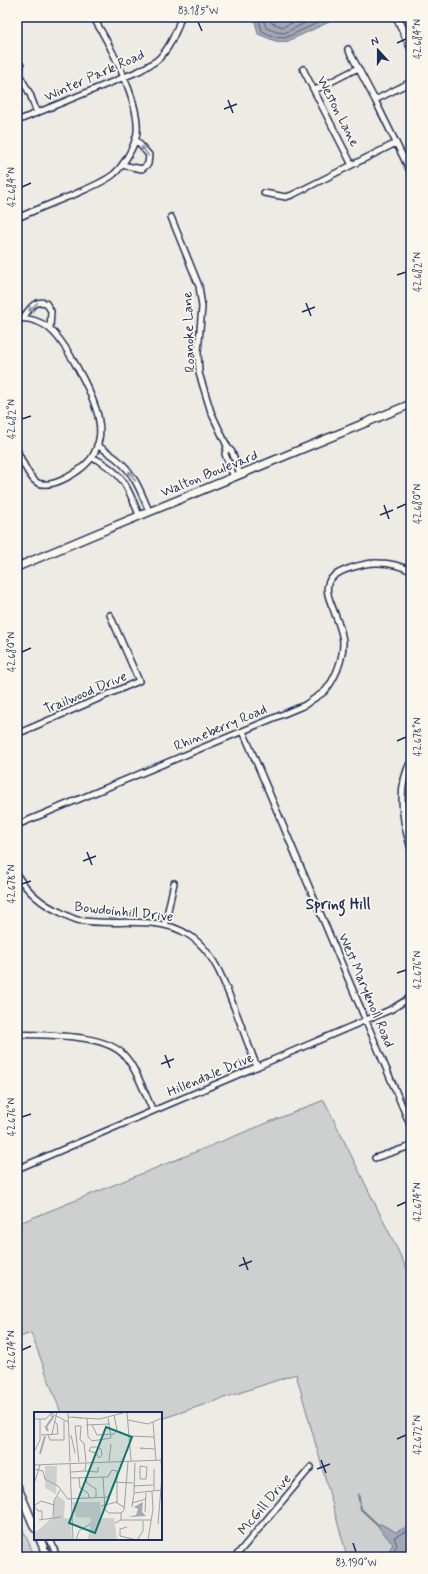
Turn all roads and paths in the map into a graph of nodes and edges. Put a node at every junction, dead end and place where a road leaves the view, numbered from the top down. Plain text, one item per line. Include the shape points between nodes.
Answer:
1 (93, 17) edge
2 (181, 17) edge
3 (397, 17) edge
4 (411, 47) edge
5 (348, 49) dead end
6 (17, 61) edge
7 (358, 68) junction
8 (304, 69) dead end
9 (18, 77) edge
10 (123, 77) junction
11 (411, 82) edge
12 (315, 90) junction
13 (376, 100) junction
14 (37, 113) junction
15 (17, 121) edge
16 (135, 139) junction
17 (396, 143) junction
18 (122, 165) junction
19 (352, 165) junction
20 (411, 173) edge
21 (264, 193) dead end
22 (171, 217) dead end
23 (17, 218) edge
24 (23, 318) junction
25 (17, 319) edge
26 (50, 329) junction
27 (411, 404) edge
28 (97, 445) junction
29 (17, 450) edge
30 (92, 457) junction
31 (237, 475) junction
32 (149, 511) junction
33 (139, 515) junction
34 (17, 567) edge
35 (411, 571) edge
36 (110, 615) dead end
37 (243, 731) junction
38 (17, 734) edge
39 (411, 761) edge
40 (17, 825) edge
41 (411, 849) edge
42 (17, 875) edge
43 (174, 882) dead end
44 (165, 924) junction
45 (411, 997) edge
46 (366, 1019) junction
47 (17, 1034) edge
48 (257, 1067) junction
49 (153, 1111) junction
50 (411, 1127) edge
51 (411, 1146) edge
52 (375, 1158) dead end
53 (17, 1169) edge
54 (311, 1467) dead end
55 (17, 1486) edge
56 (34, 1526) edge
57 (40, 1540) edge
58 (50, 1540) edge
59 (47, 1557) edge
60 (57, 1557) edge
61 (235, 1557) edge

1 - 10 street via 107,39
2 - 10 street, Winter Park Road via 170,43 157,60
3 - 4 main road
5 - 7 street
6 - 9 street via 21,65
7 - 12 street
7 - 13 street
8 - 12 street, Weston Lane
9 - 14 street via 30,94
10 - 14 street, Winter Park Road
10 - 16 street via 135,112
11 - 13 street
12 - 19 street, Weston Lane
13 - 17 street
14 - 15 street, Winter Park Road
16 - 18 street
18 -> 16 street via 142,169 148,164 149,155
17 - 19 street
17 - 20 street
18 - 23 street via 113,174 90,188
19 - 21 street via 286,197
22 - 31 street, Roanoke Lane via 199,286 202,307 198,367 211,412 232,452
24 - 25 street
24 - 26 street
26 -> 24 street via 51,311 46,303 34,304
26 - 28 street via 62,342 97,410
27 - 31 main road, Walton Boulevard
28 - 30 street
32 -> 28 street via 128,469
29 - 30 street via 32,479 43,484 51,484 70,476
30 - 33 street via 106,464 125,483
31 - 32 main road, Walton Boulevard
32 - 33 main road, Walton Boulevard
33 - 34 main road, Walton Boulevard
35 - 37 street, Rhineberry Road via 399,566 377,563 344,570 333,576 327,590 343,643 336,674 324,691 304,705
36 - 38 street, Trailwood Drive via 139,682
37 - 40 street, Rhineberry Road
37 - 46 street, West Maryknoll Road
39 - 41 street via 405,775 401,809
42 - 44 street, Bowdoinhill Drive via 26,888 47,907 76,920
43 - 44 street
44 - 48 street, Bowdoinhill Drive via 191,936 215,963
45 - 46 street, Hillendale Drive via 392,1009
46 - 48 street, Hillendale Drive
46 - 50 street, West Maryknoll Road
47 - 49 street via 95,1040 113,1047 124,1055
48 - 49 street, Hillendale Drive
49 - 53 street, Hillendale Drive
51 - 52 street
54 - 61 street, McGill Drive
55 - 56 main road
57 - 59 main road
58 - 60 street

